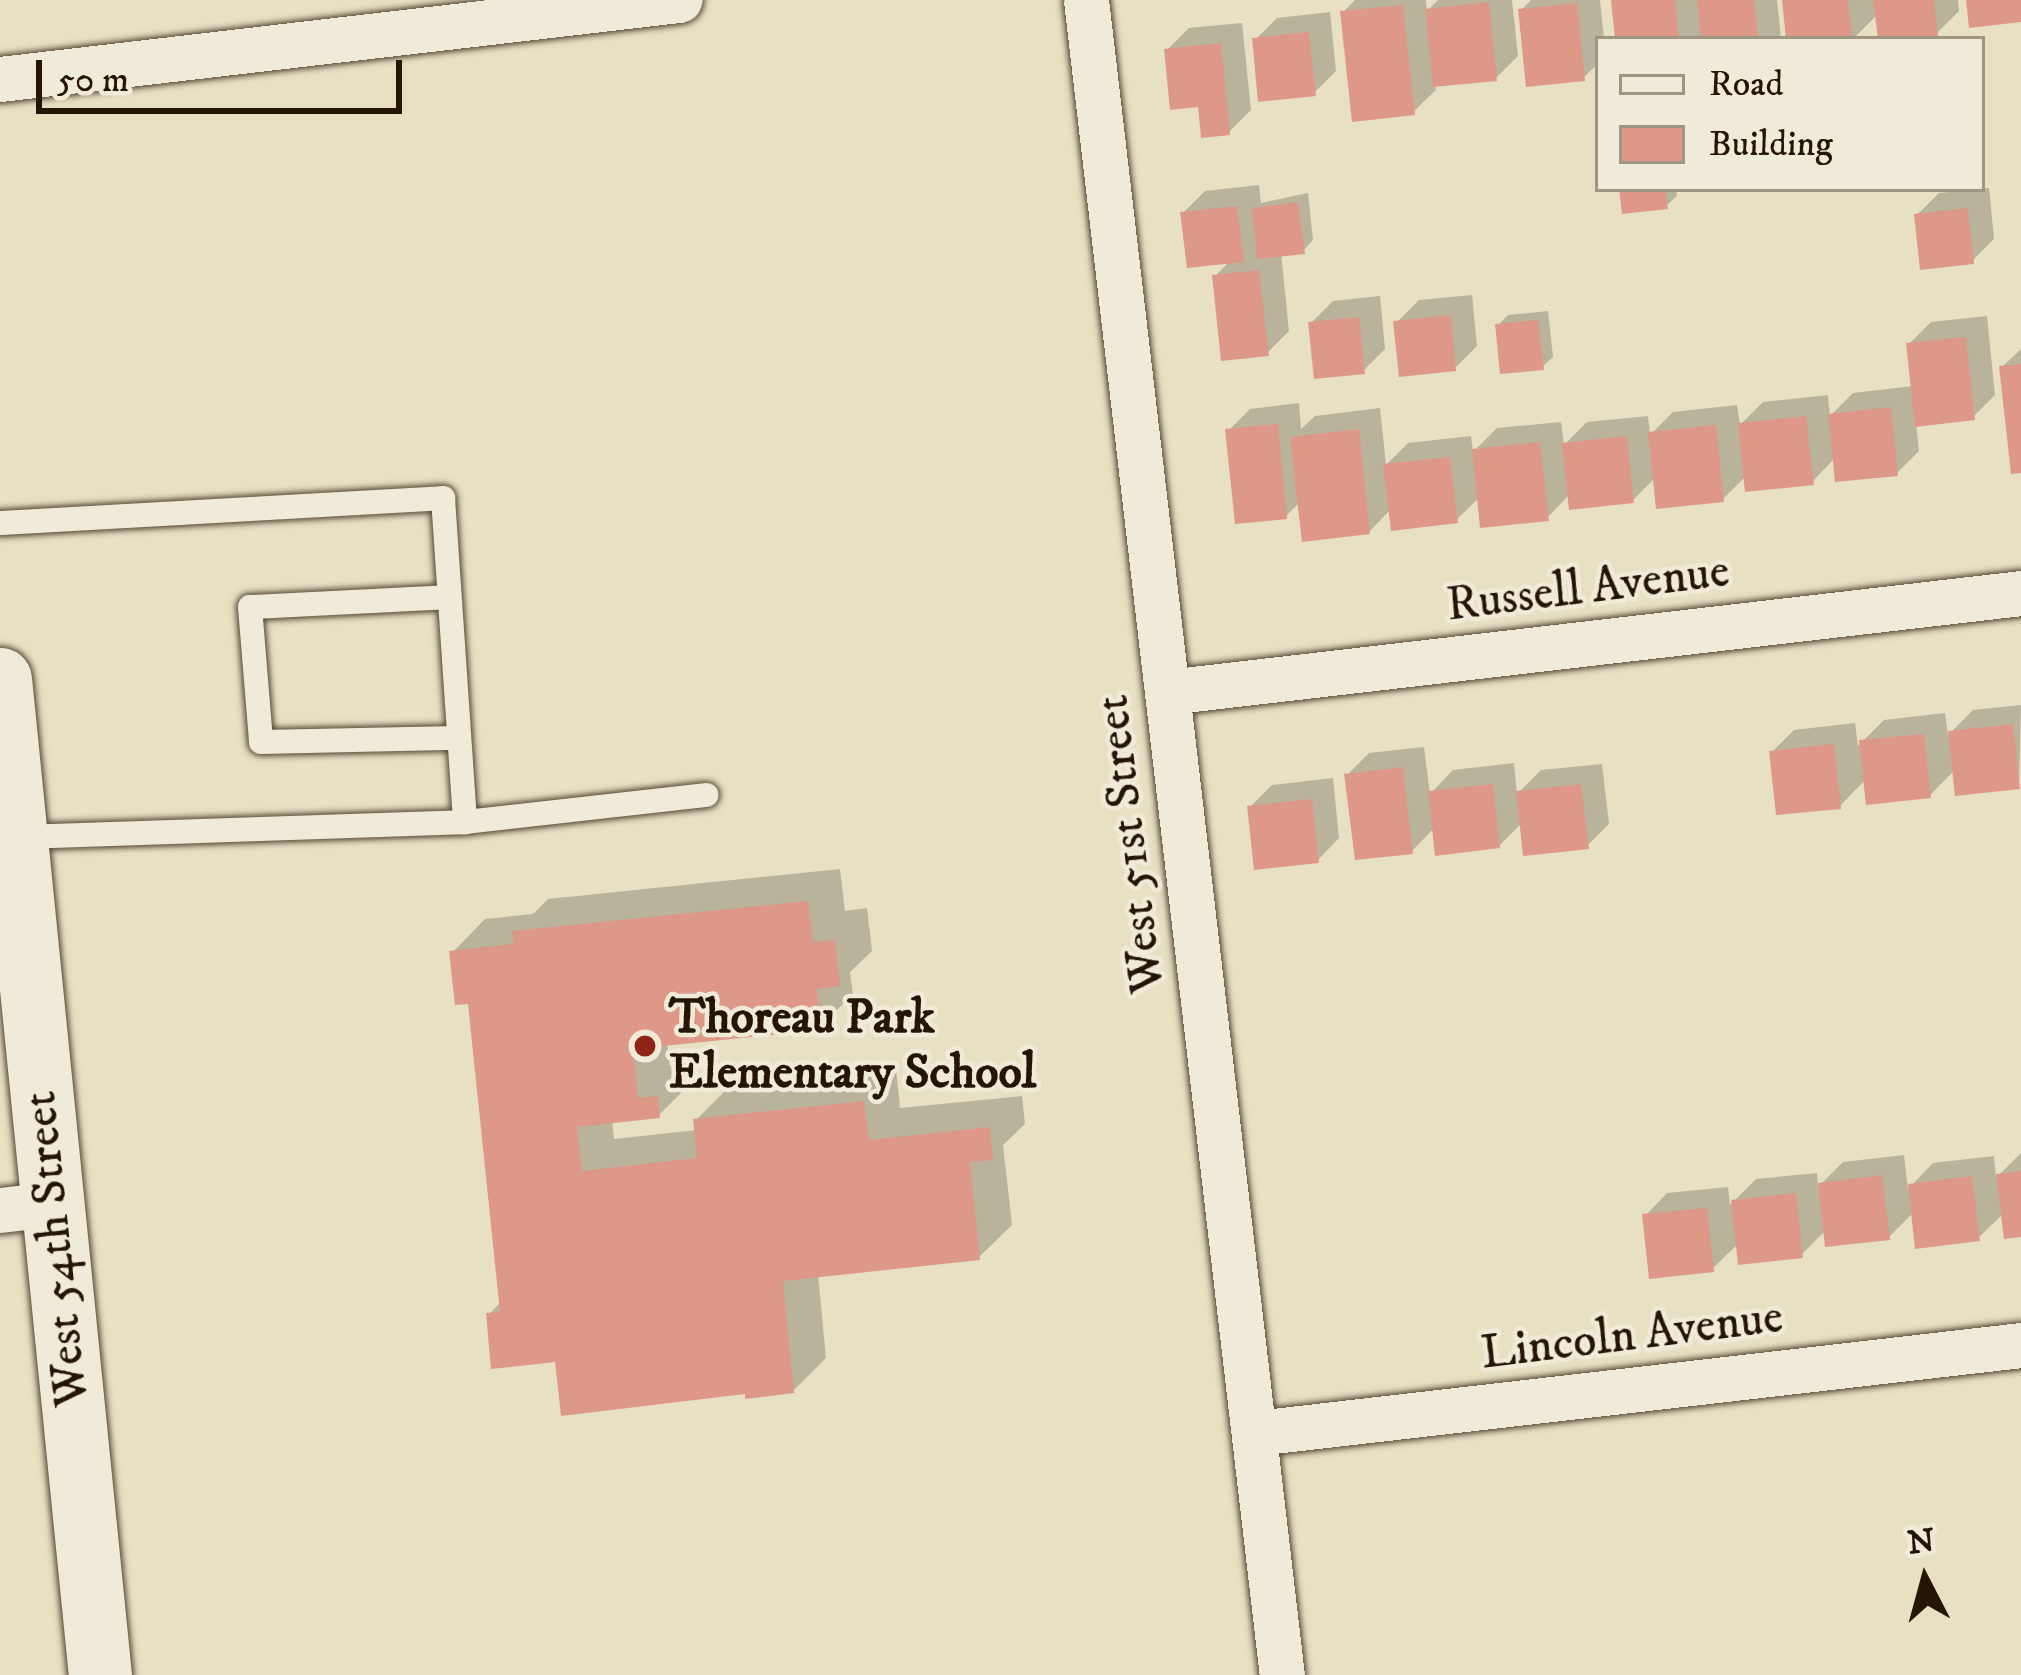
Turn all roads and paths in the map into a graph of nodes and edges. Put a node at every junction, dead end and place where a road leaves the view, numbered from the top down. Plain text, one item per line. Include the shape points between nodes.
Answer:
1 (1086, 0) edge
2 (658, 1) edge
3 (0, 80) edge
4 (0, 523) edge
5 (2021, 593) edge
6 (449, 597) junction
7 (0, 679) edge
8 (1167, 692) junction
9 (458, 738) junction
10 (706, 795) dead end
11 (465, 822) junction
12 (19, 837) junction
13 (26, 1207) edge
14 (2021, 1345) edge
15 (1256, 1433) junction
16 (100, 1675) edge
17 (1282, 1675) edge

1 - 8 street, West 51st Street
2 - 3 street
4 - 6 lane via 443,498
5 - 8 street, Russell Avenue
6 - 9 lane
6 - 9 lane via 250,607 261,742
7 - 12 street, West 54th Street
8 - 15 street, West 51st Street
9 - 11 lane
10 - 11 lane
11 - 12 lane
12 - 13 street, West 54th Street
13 - 16 street, West 54th Street
14 - 15 street, Lincoln Avenue
15 - 17 street, West 51st Street

